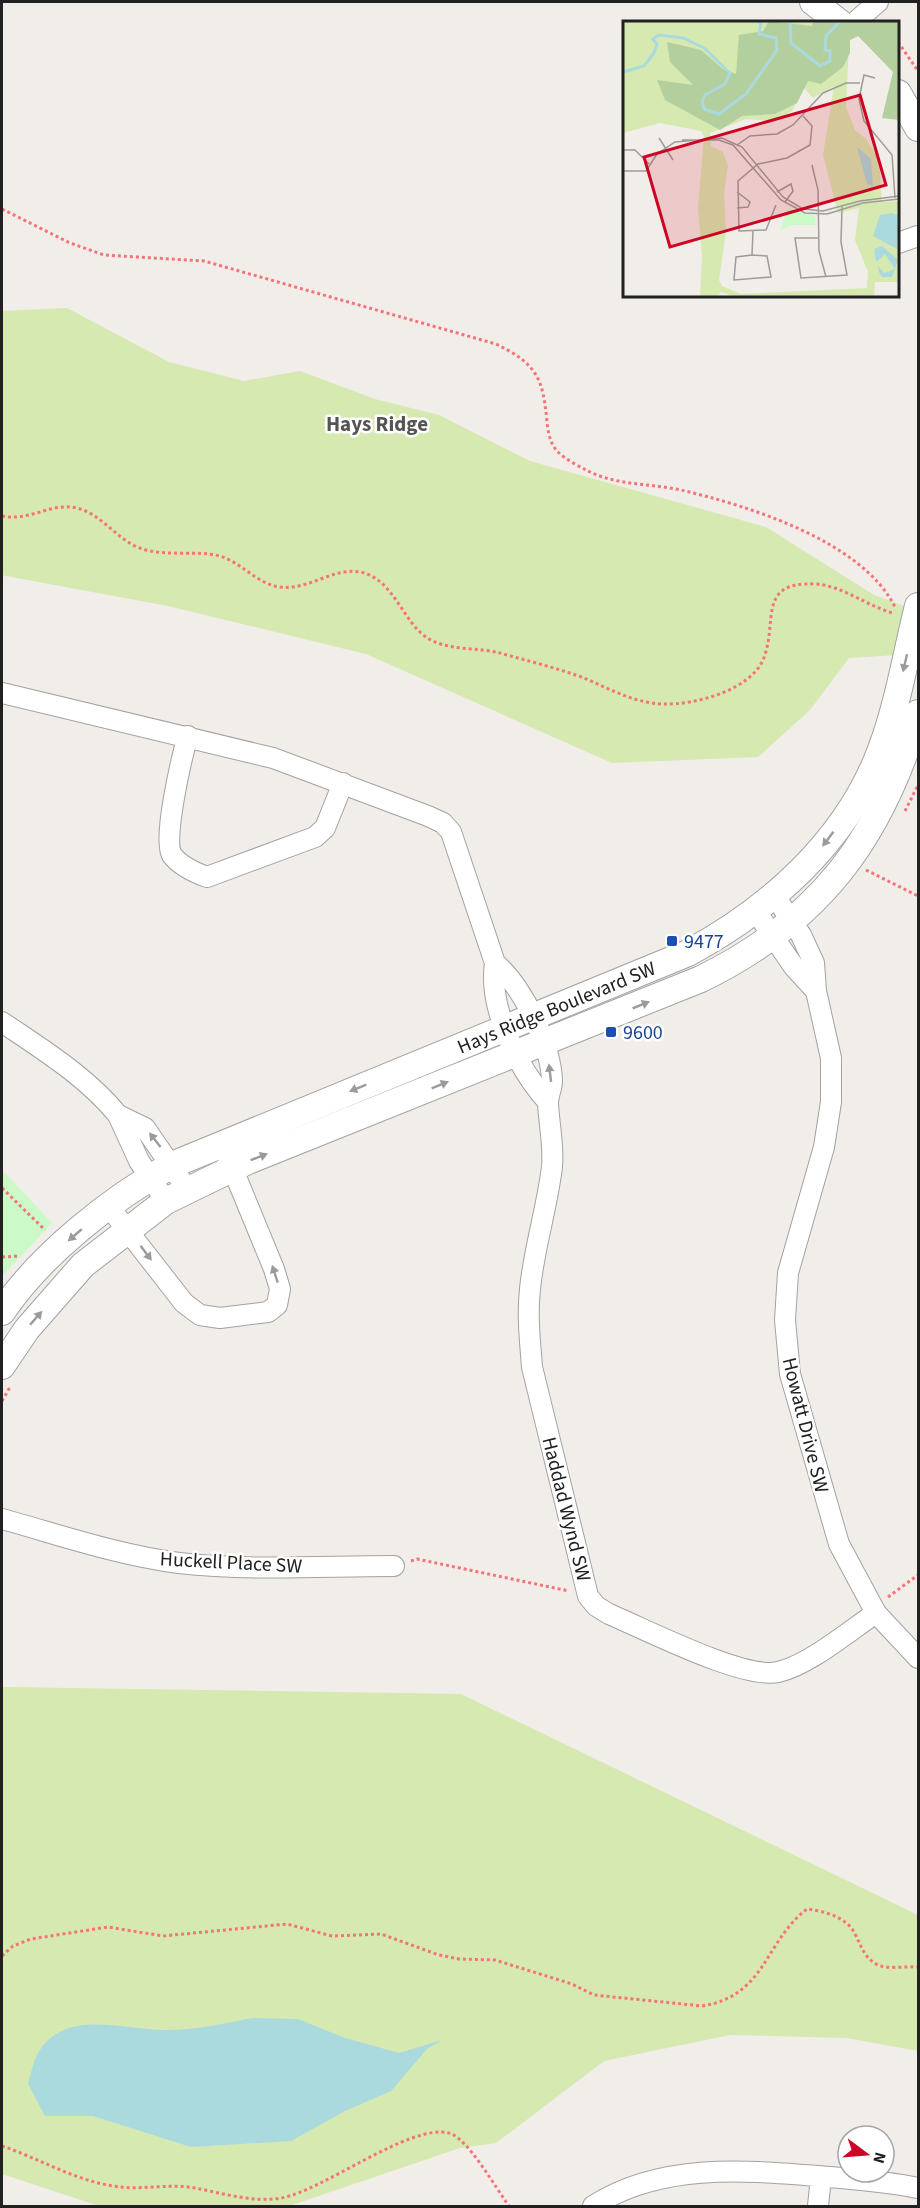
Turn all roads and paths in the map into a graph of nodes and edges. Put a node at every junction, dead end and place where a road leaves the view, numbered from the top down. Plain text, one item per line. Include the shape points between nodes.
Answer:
1 (813, 2) edge
2 (878, 2) edge
3 (838, 21) edge
4 (856, 21) edge
5 (899, 45) edge
6 (918, 71) edge
7 (899, 96) edge
8 (918, 128) edge
9 (2, 210) edge
10 (918, 236) edge
11 (899, 242) edge
12 (2, 516) edge
13 (910, 611) edge
14 (2, 693) edge
15 (918, 713) edge
16 (188, 736) junction
17 (343, 783) junction
18 (866, 870) dead end
19 (918, 896) edge
20 (765, 902) junction
21 (783, 929) junction
22 (495, 963) junction
23 (533, 1018) junction
24 (2, 1022) edge
25 (506, 1029) junction
26 (544, 1044) junction
27 (518, 1054) junction
28 (548, 1102) junction
29 (118, 1115) junction
30 (223, 1144) junction
31 (172, 1166) junction
32 (232, 1168) junction
33 (148, 1178) junction
34 (2, 1188) edge
35 (176, 1195) junction
36 (110, 1208) junction
37 (127, 1229) junction
38 (48, 1234) dead end
39 (28, 1256) dead end
40 (2, 1257) edge
41 (2, 1312) edge
42 (7, 1374) edge
43 (2, 1401) edge
44 (2, 1519) edge
45 (394, 1566) joint
46 (918, 1575) edge
47 (588, 1596) junction
48 (874, 1610) junction
49 (918, 1658) edge
50 (2, 1956) edge
51 (918, 1967) edge
52 (2, 2146) edge
53 (821, 2177) junction
54 (918, 2188) edge
55 (509, 2206) edge
56 (593, 2206) edge
57 (818, 2206) edge

1 - 3 street
2 - 4 street
5 - 6 path
7 - 8 street
9 - 13 path via 104,255 204,261 496,344 522,358 540,381 549,436 558,452 606,478 680,490 745,509 834,546
10 - 11 street
12 - 13 path via 28,517 61,506 79,509 135,546 168,553 220,556 262,583 281,587 299,587 335,574 358,572 374,577 420,631 441,645 486,650 568,672 639,701 663,704 714,697 731,690 756,670 763,659 773,603 787,587 832,586 875,608
13 -> 20 street, Hays Ridge Boulevard SW via 893,711 880,753 861,791 815,856
14 - 16 street
15 - 21 street, Hays Ridge Boulevard SW via 892,787 872,826 837,878
16 - 17 street via 273,758
16 - 17 street via 168,847 182,864 207,877 315,837 325,828
17 - 22 street via 428,816 452,832
18 - 19 path
20 - 21 street, Howatt Drive SW
20 - 23 street, Hays Ridge Boulevard SW via 688,953
26 -> 21 street, Hays Ridge Boulevard SW via 701,979 730,965
21 - 48 street, Howatt Drive SW via 794,967 816,991 831,1058 831,1102 824,1147 788,1273 786,1347 830,1520 850,1569
22 - 23 street, Haddad Wynd SW via 510,975
22 - 25 street, Haddad Wynd SW via 492,983
23 - 25 street, Hays Ridge Boulevard SW
23 - 26 street, Haddad Wynd SW
24 - 29 street via 77,1074
25 - 27 street, Haddad Wynd SW
25 -> 30 street, Hays Ridge Boulevard SW
26 - 27 street, Hays Ridge Boulevard SW
28 -> 26 street, Haddad Wynd SW via 552,1082
27 - 28 street, Haddad Wynd SW via 536,1089
32 -> 27 street, Hays Ridge Boulevard SW
28 - 47 street, Haddad Wynd SW via 552,1167 529,1292 531,1357
31 -> 29 street via 145,1128
29 - 33 street
30 - 31 street, Hays Ridge Boulevard SW
30 - 32 street
31 - 33 street, Hays Ridge Boulevard SW
31 - 35 street
32 - 35 street, Hays Ridge Boulevard SW
37 -> 32 street via 184,1303 200,1315 220,1318 268,1312 277,1305 280,1290
33 - 35 street
33 - 36 street, Hays Ridge Boulevard SW
34 - 38 path
35 - 37 street, Hays Ridge Boulevard SW
36 - 37 street
36 -> 41 street, Hays Ridge Boulevard SW via 32,1275
42 -> 37 street, Hays Ridge Boulevard SW via 27,1329 83,1265
39 - 40 path
42 - 43 path
44 - 45 street, Huckell Place SW via 115,1551 180,1563 247,1567
45 - 47 path via 417,1559
46 - 48 path
47 - 48 street, Haddad Wynd SW via 609,1614 740,1668 764,1673 798,1665
48 - 49 street, Howatt Drive SW
50 - 51 path via 13,1946 31,1940 108,1927 163,1936 287,1924 332,1936 381,1934 439,1955 495,1960 594,1995 702,2006 720,2003 757,1976 784,1930 807,1909 846,1922 855,1932 862,1952 878,1965
52 - 55 path via 109,2186 192,2187 264,2199 288,2196 394,2146 431,2133 448,2132 462,2142
53 - 54 street
53 - 56 street via 711,2171 633,2188
53 - 57 street

